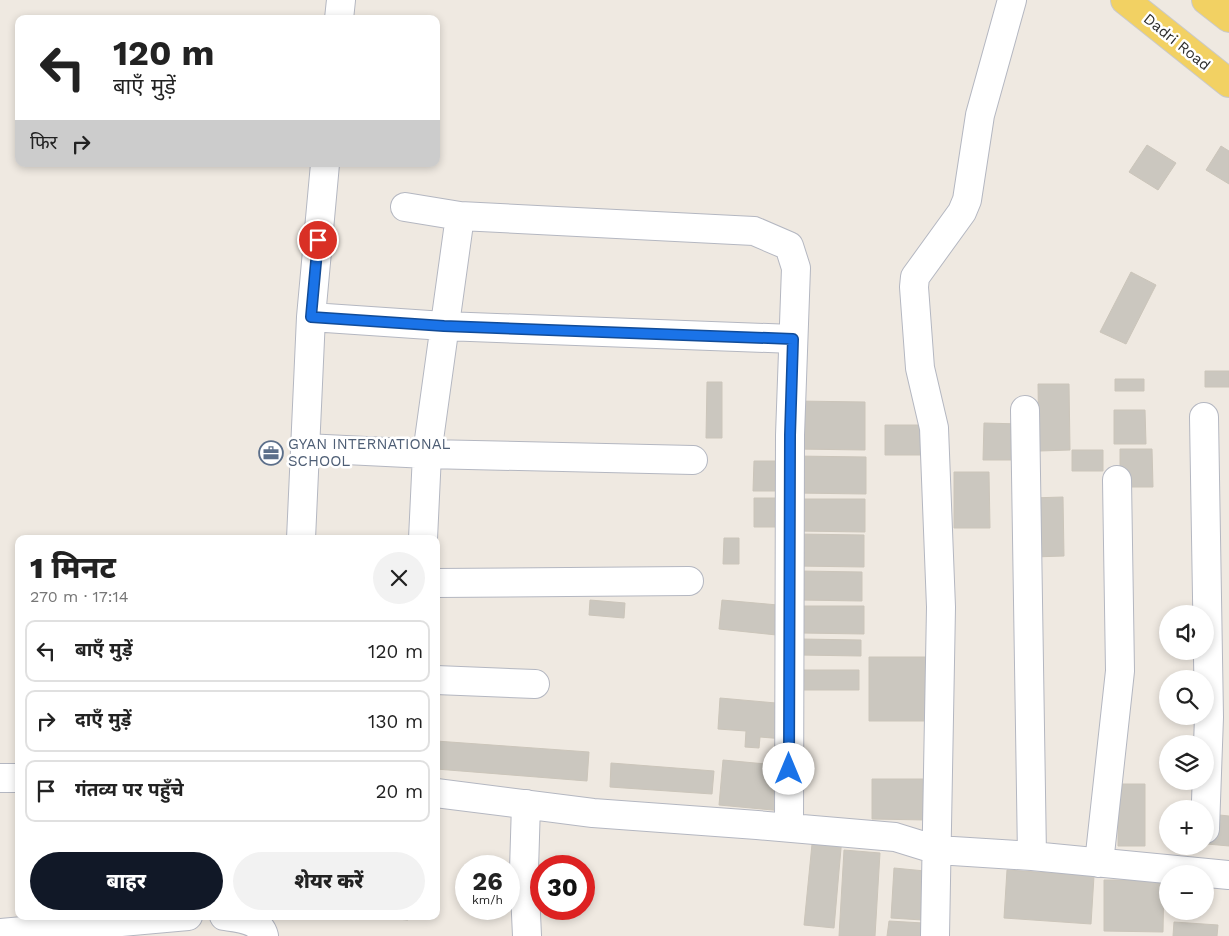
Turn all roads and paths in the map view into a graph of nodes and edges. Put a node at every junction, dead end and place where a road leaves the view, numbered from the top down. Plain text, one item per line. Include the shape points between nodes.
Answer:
1 (340, 0) edge
2 (1012, 0) edge
3 (1125, 0) edge
4 (1206, 0) edge
5 (339, 15) edge
6 (1229, 18) edge
7 (1229, 83) edge
8 (325, 167) edge
9 (405, 207) dead end
10 (460, 216) junction
11 (311, 317) junction
12 (444, 326) junction
13 (793, 339) junction
14 (1025, 410) dead end
15 (1204, 417) dead end
16 (305, 448) junction
17 (427, 454) junction
18 (693, 460) dead end
19 (1116, 480) dead end
20 (301, 535) edge
21 (423, 535) edge
22 (689, 582) dead end
23 (440, 583) edge
24 (440, 680) edge
25 (536, 684) dead end
26 (0, 778) edge
27 (15, 778) edge
28 (440, 793) edge
29 (1206, 800) edge
30 (526, 804) junction
31 (789, 827) junction
32 (937, 850) junction
33 (1032, 856) junction
34 (1099, 863) junction
35 (1159, 869) edge
36 (1214, 874) edge
37 (1229, 875) edge
38 (144, 920) edge
39 (249, 920) edge
40 (0, 933) edge
41 (264, 936) edge
42 (527, 936) edge
43 (935, 936) edge

1 - 5 street
2 - 32 street via 980,115 967,200 962,212 915,277 914,287 920,368 934,428 941,607
3 - 7 main road, Dadri Road
4 - 6 main road
8 - 11 street
9 - 10 street
10 - 12 street
10 - 13 street via 754,231 789,246 796,268
11 - 12 street
11 - 16 street
12 - 13 street
12 - 17 street
13 - 31 street
14 - 33 street
15 - 29 street via 1209,717
16 - 17 street
16 - 20 street
17 - 18 street
17 - 21 street
19 - 34 street via 1120,671
22 - 23 street
24 - 25 street
26 - 27 street
28 - 30 street
30 - 31 street via 593,813
30 - 42 street
31 - 32 street via 895,837
32 - 33 street
32 - 43 street
33 - 34 street
34 - 35 street
36 - 37 street
38 - 40 street
39 - 41 street via 263,931

